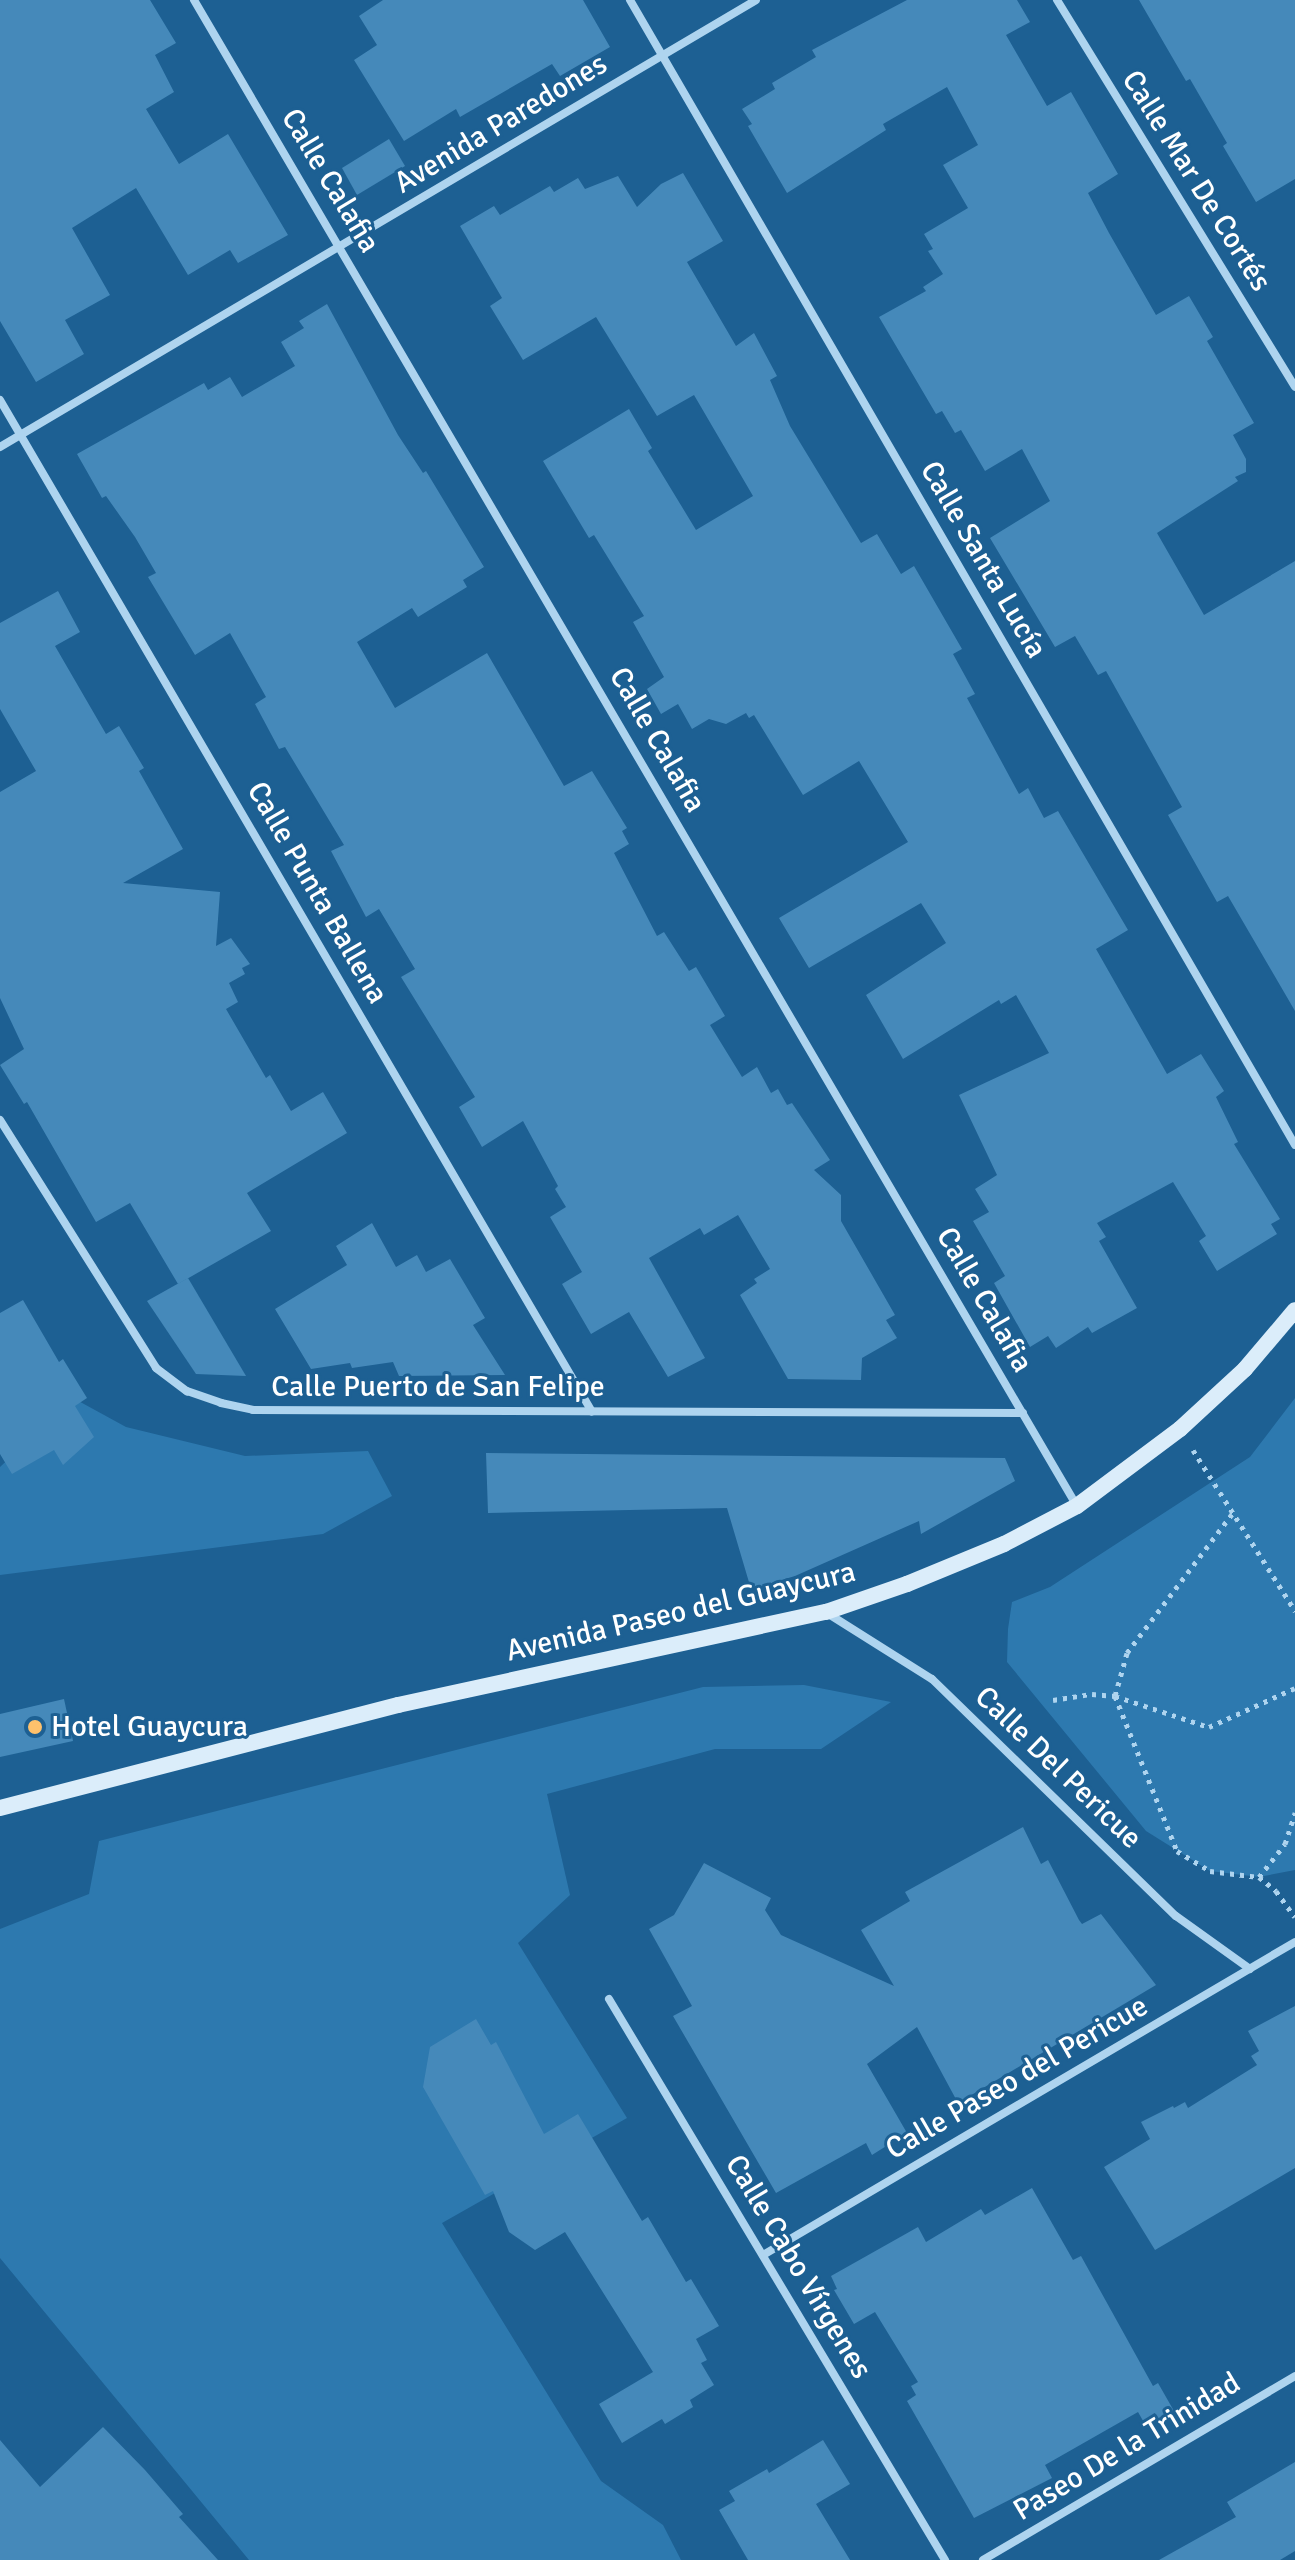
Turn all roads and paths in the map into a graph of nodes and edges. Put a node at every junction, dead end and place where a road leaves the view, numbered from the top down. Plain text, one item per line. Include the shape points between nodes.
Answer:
1 (194, 0) edge
2 (630, 0) edge
3 (756, 0) edge
4 (1057, 0) edge
5 (663, 56) junction
6 (342, 248) junction
7 (1295, 387) edge
8 (0, 400) edge
9 (20, 432) junction
10 (0, 447) edge
11 (0, 1120) edge
12 (1295, 1145) edge
13 (1295, 1310) edge
14 (592, 1412) junction
15 (1023, 1413) junction
16 (1180, 1429) junction
17 (1077, 1506) junction
18 (1232, 1514) junction
19 (1295, 1611) edge
20 (826, 1612) junction
21 (1295, 1688) edge
22 (1115, 1696) junction
23 (1053, 1700) dead end
24 (0, 1808) edge
25 (1295, 1813) edge
26 (1259, 1877) junction
27 (1295, 1917) edge
28 (1295, 1942) edge
29 (1250, 1969) junction
30 (609, 1999) dead end
31 (763, 2255) junction
32 (1295, 2376) edge
33 (945, 2560) edge
34 (983, 2560) edge

1 - 6 street, Calle Calafia
2 - 5 street, Calle Santa Lucía
3 - 5 street, Avenida Paredones
4 - 7 street, Calle Mar De Cortés
5 - 6 street, Avenida Paredones
5 - 12 street, Calle Santa Lucía
6 - 9 street, Avenida Paredones
6 - 15 street, Calle Calafia
8 - 9 street, Calle Punta Ballena
9 - 10 street
9 - 14 street, Calle Punta Ballena
11 - 14 street, Calle Puerto de San Felipe via 156,1368 187,1391 253,1410
13 - 16 street, Avenida Paseo del Guaycura via 1245,1369
14 - 15 street, Calle Puerto de San Felipe
15 - 17 street, Calle Calafia
16 - 17 street, Avenida Paseo del Guaycura
16 - 18 path
17 - 20 street, Avenida Paseo del Guaycura via 1004,1544
18 - 19 path
18 - 22 path via 1127,1653
20 - 24 street, Avenida Paseo del Guaycura via 398,1705
20 - 29 street, Calle Del Pericue via 932,1679 1176,1916
21 - 22 path via 1209,1727
22 - 23 path
22 - 26 path via 1177,1851 1210,1871
25 - 26 path via 1285,1844
26 - 27 path
28 - 29 street, Calle Paseo del Pericue
29 - 31 street, Calle Paseo del Pericue
30 - 31 street, Calle Cabo Vírgenes
31 - 33 street, Calle Cabo Vírgenes
32 - 34 street, Paseo De la Trinidad

